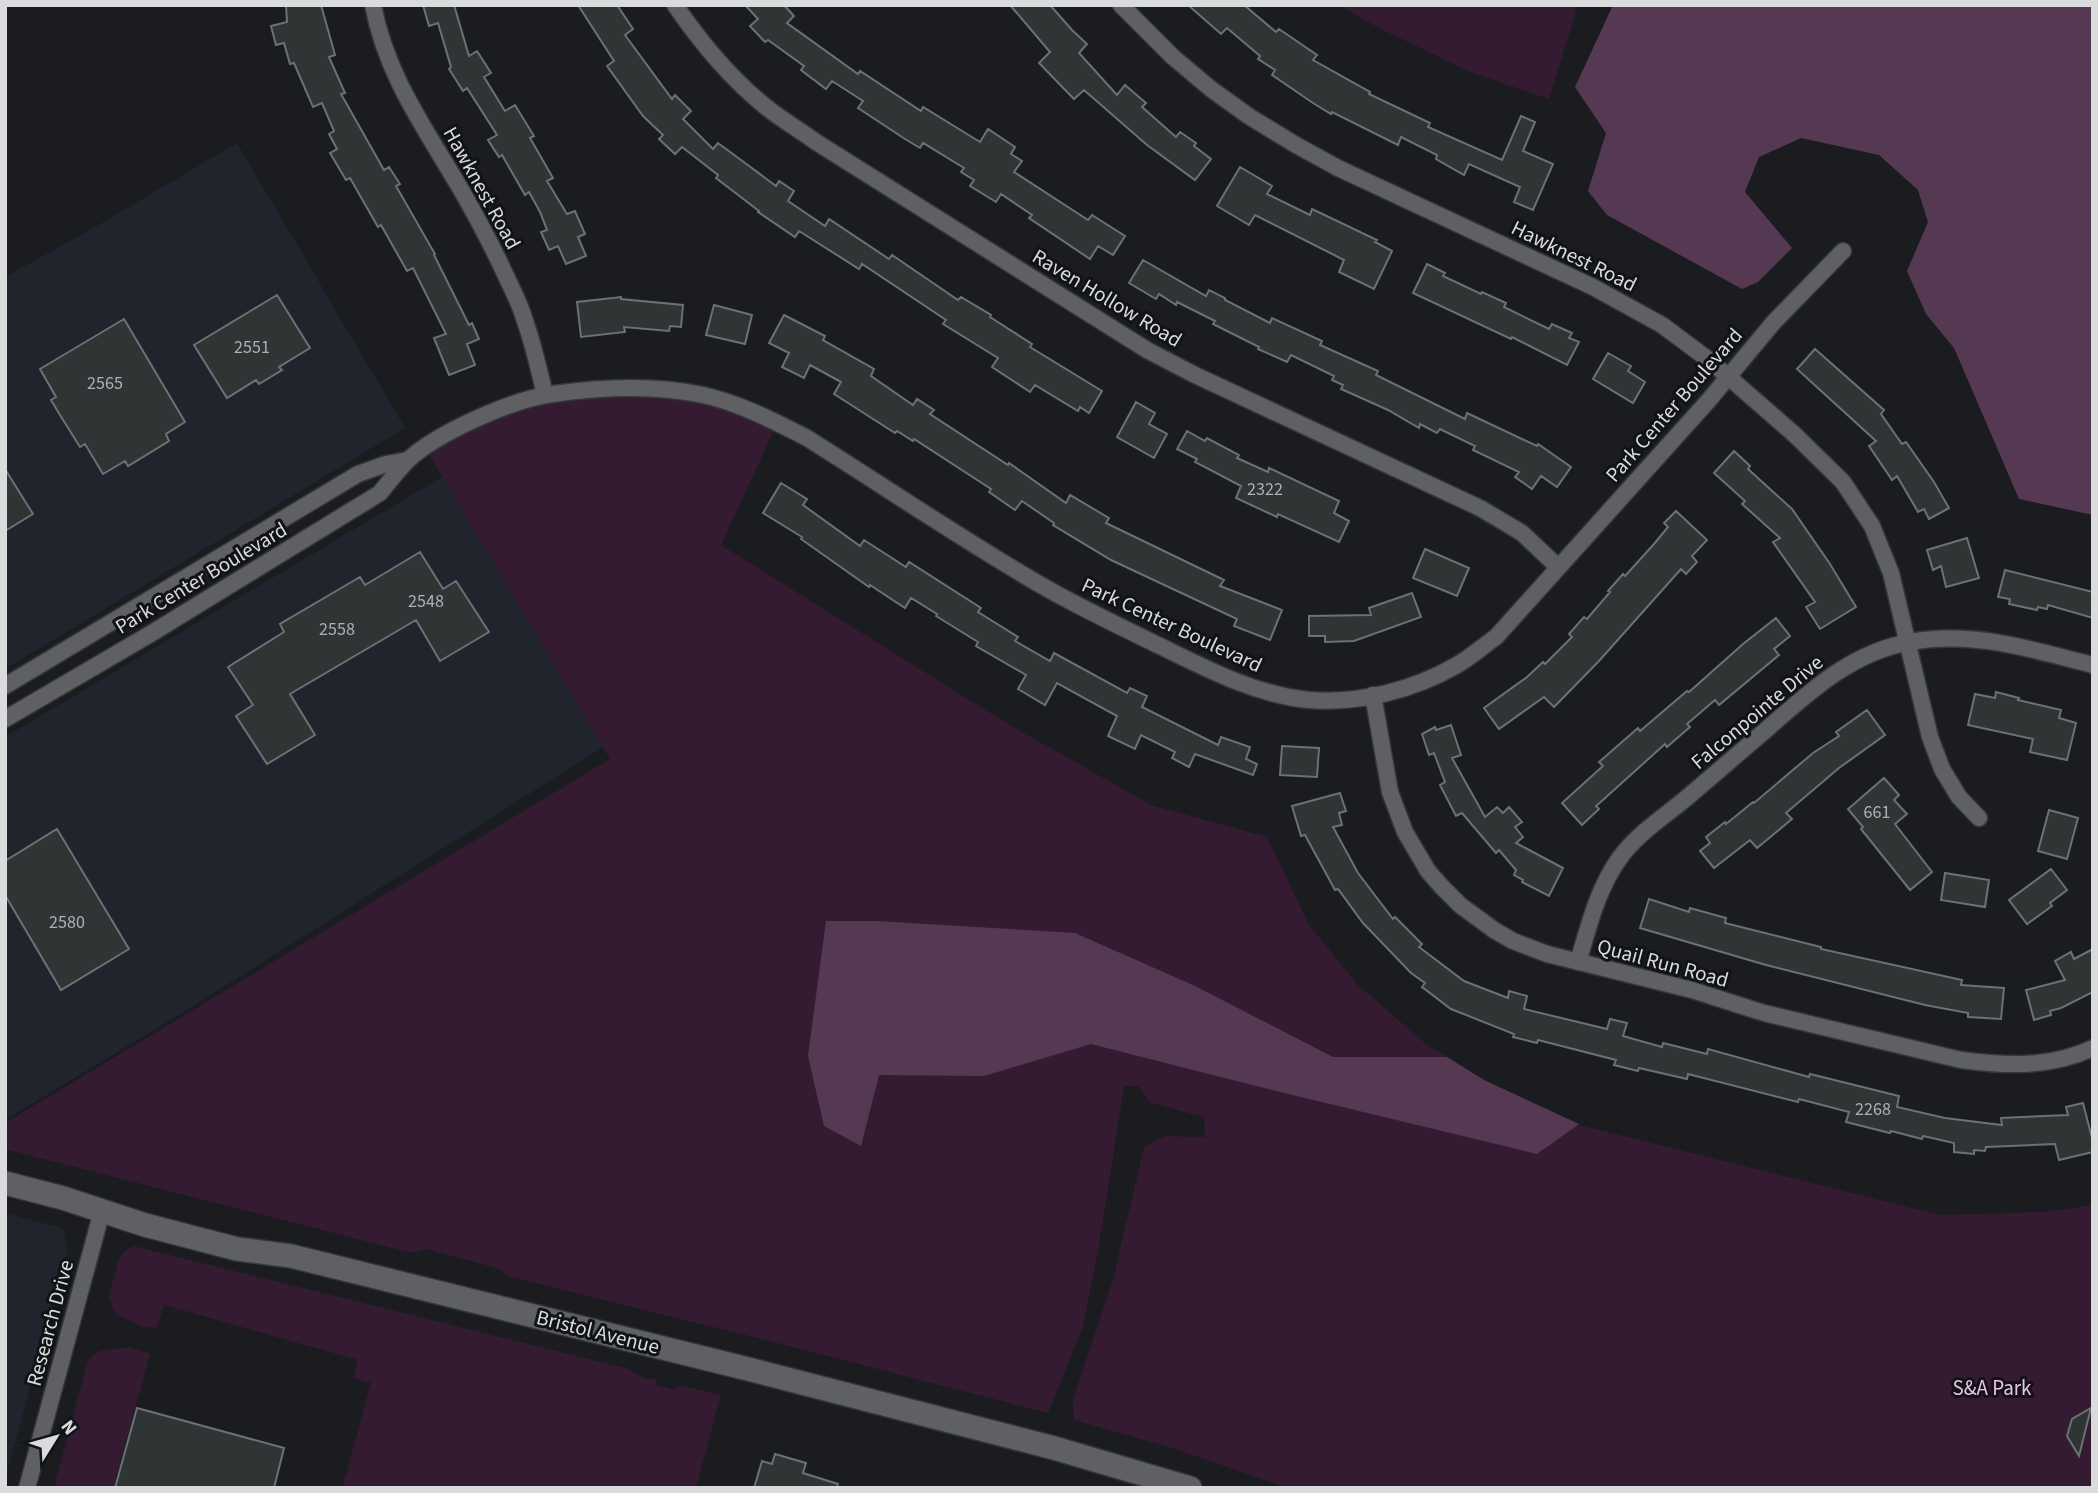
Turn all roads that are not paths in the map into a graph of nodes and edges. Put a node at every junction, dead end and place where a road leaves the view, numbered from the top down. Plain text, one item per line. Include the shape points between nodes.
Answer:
1 (373, 5) edge
2 (674, 5) edge
3 (1121, 5) edge
4 (1843, 251) dead end
5 (1729, 376) junction
6 (545, 395) junction
7 (408, 460) junction
8 (1558, 567) junction
9 (1908, 642) junction
10 (2093, 666) edge
11 (5, 686) edge
12 (1373, 695) junction
13 (5, 719) edge
14 (1979, 818) dead end
15 (1578, 962) junction
16 (2093, 1048) edge
17 (5, 1183) edge
18 (102, 1211) junction
19 (27, 1488) edge
20 (1190, 1488) edge

1 - 6 street, Hawknest Road via 389,64 462,190 523,314
2 - 8 street, Raven Hollow Road via 727,72 816,142 1147,350 1480,508 1522,533
3 - 5 street, Hawknest Road via 1172,57 1262,124 1338,168 1593,286 1662,324
4 - 5 street, Park Center Boulevard
5 - 8 street, Park Center Boulevard
5 - 9 street, Hawknest Road via 1843,482 1872,526 1891,573
6 - 7 street, Park Center Boulevard via 464,424
6 - 12 street, Park Center Boulevard via 647,389 723,401 807,438 1046,588 1223,676 1309,699
7 - 11 street, Park Center Boulevard via 358,474
7 - 13 street, Park Center Boulevard via 380,493
8 - 12 street, Park Center Boulevard via 1496,637 1477,651 1419,684
9 - 10 street, Falconpointe Drive via 1940,638 2007,643
9 - 14 street, Hawknest Road via 1942,769
9 - 15 street, Falconpointe Drive via 1870,655 1819,684 1636,840 1616,863 1601,892
12 - 15 street, Quail Run Road via 1390,792 1405,832 1428,871 1460,905 1494,930 1547,954
15 - 16 street, Quail Run Road via 1961,1060 2032,1065
17 - 18 street, Bristol Avenue
18 - 19 street, Research Drive
18 - 20 street, Bristol Avenue via 237,1249 291,1256 748,1369

